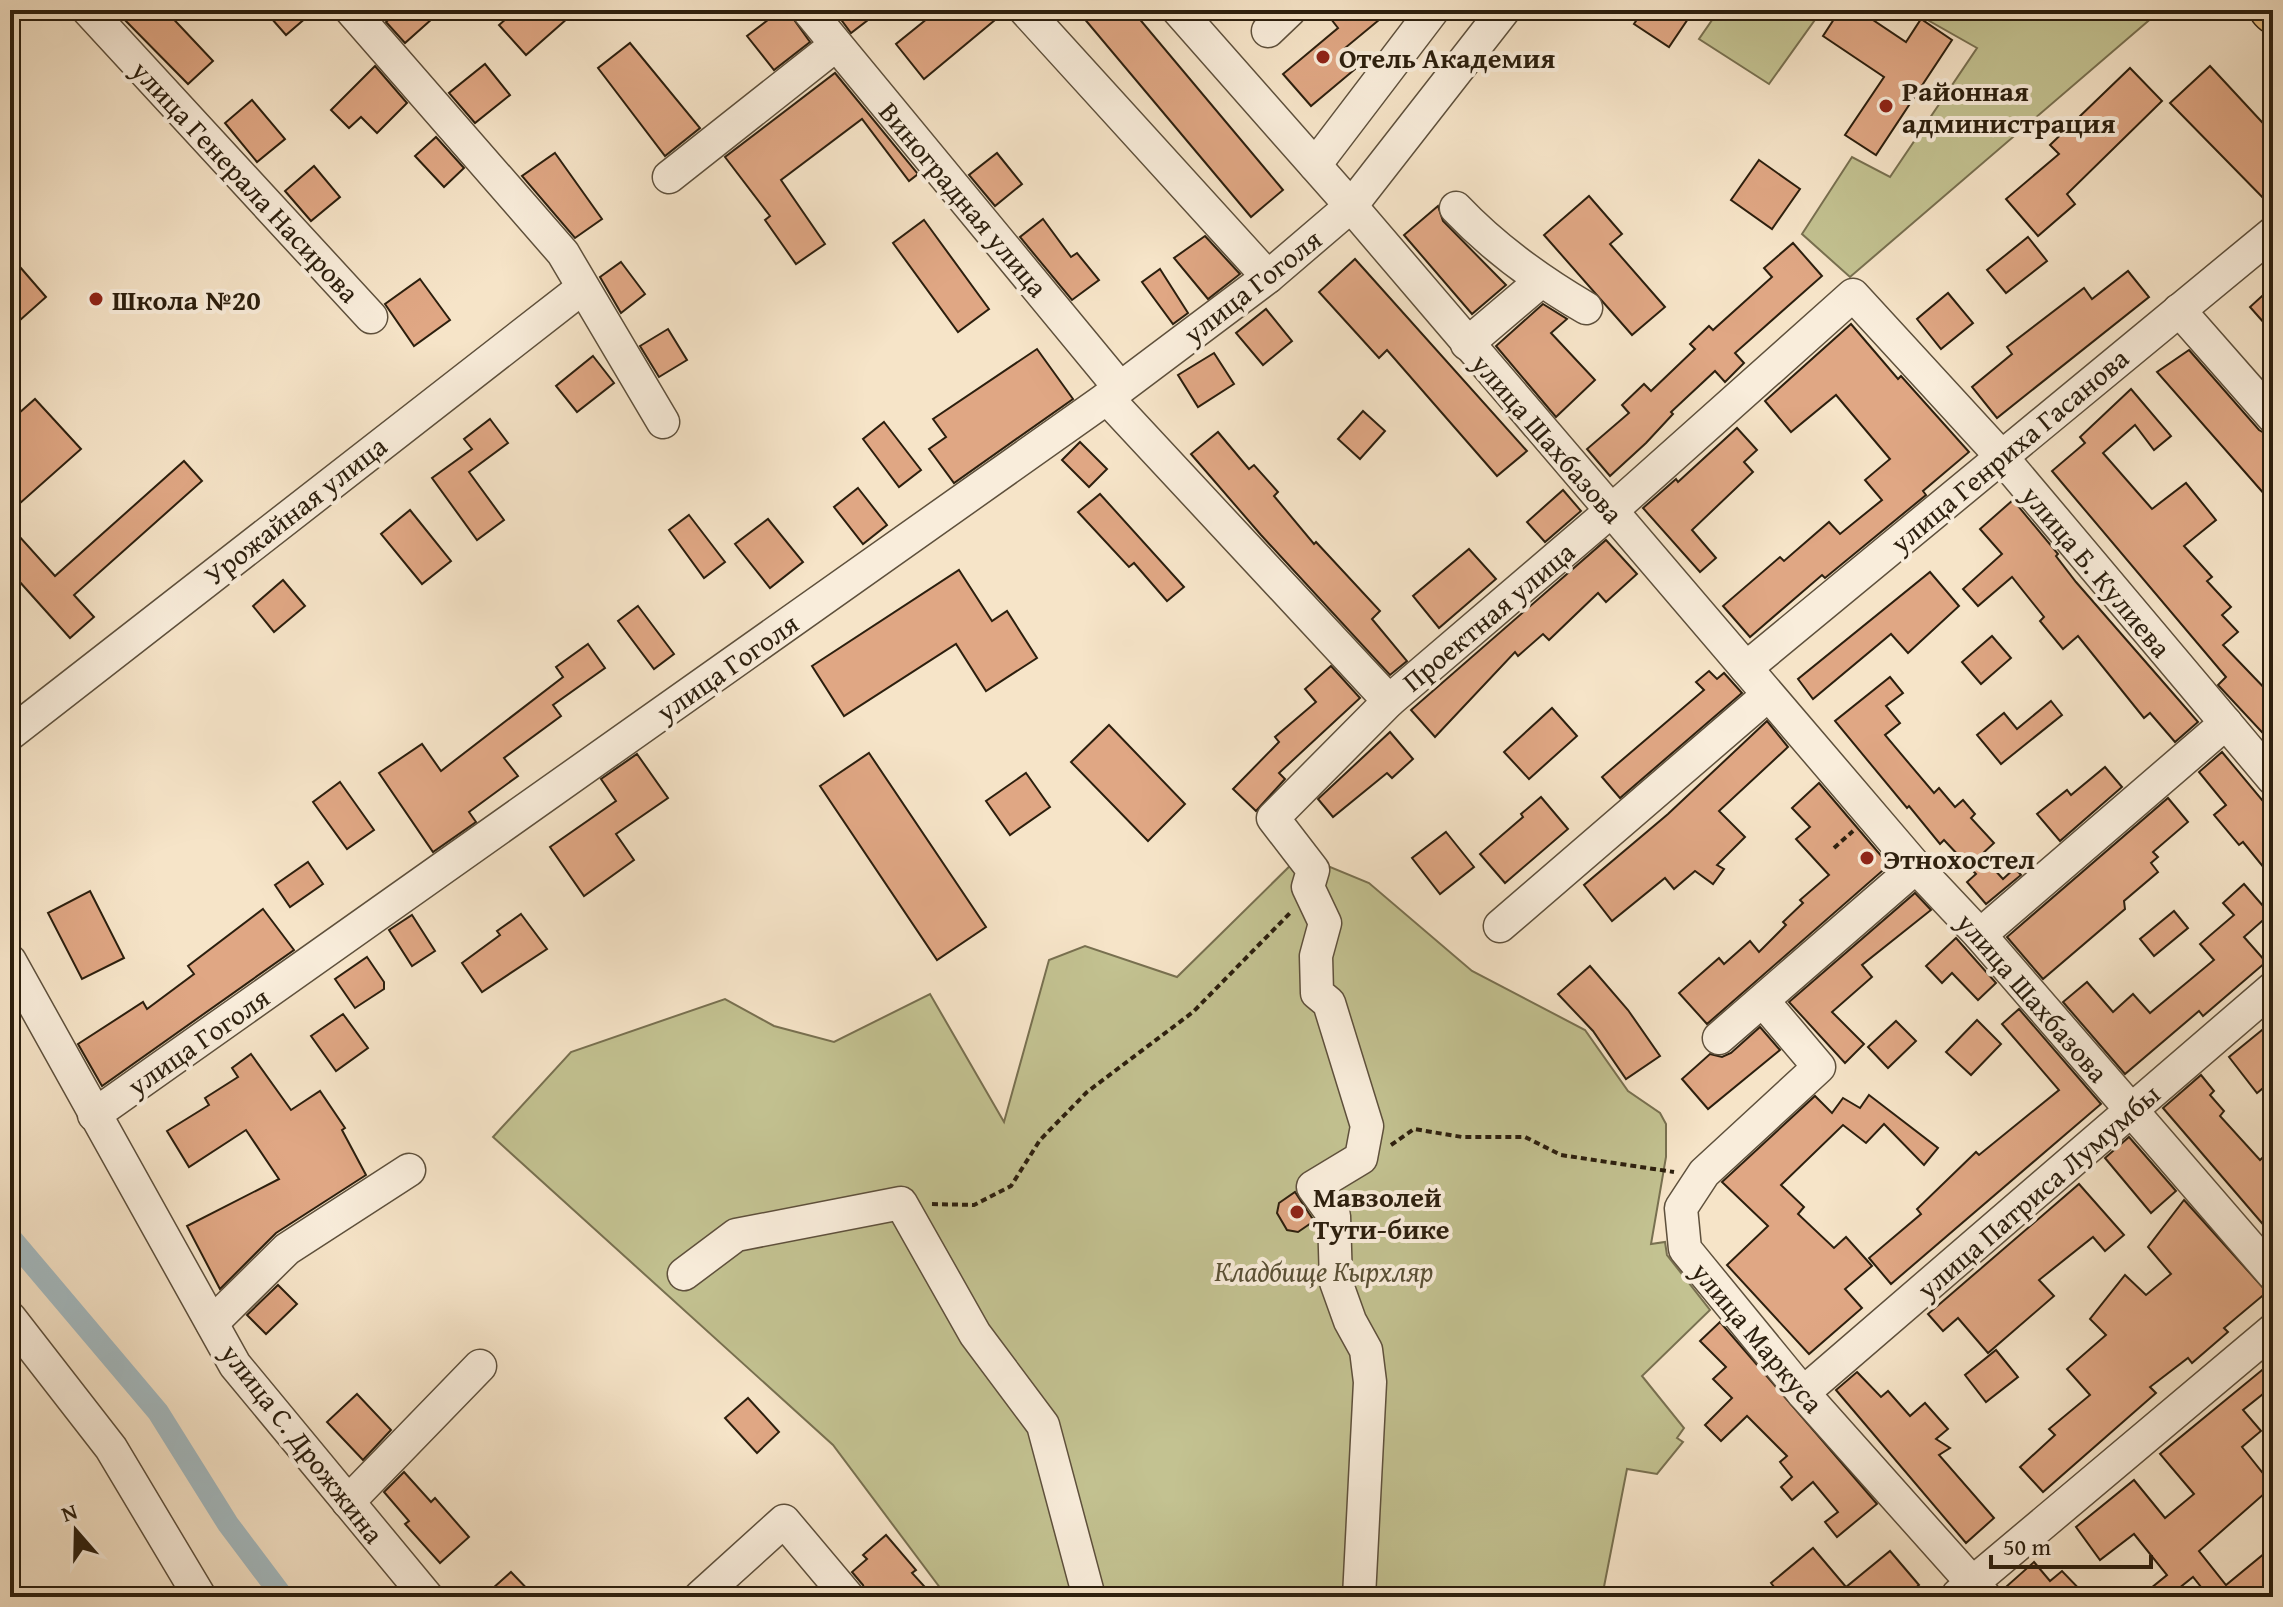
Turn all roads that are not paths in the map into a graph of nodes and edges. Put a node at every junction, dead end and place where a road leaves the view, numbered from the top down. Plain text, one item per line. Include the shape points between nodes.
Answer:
1 (88, 10) edge
2 (351, 10) edge
3 (808, 10) edge
4 (1025, 10) edge
5 (1178, 10) edge
6 (1433, 10) edge
7 (1504, 10) edge
8 (836, 45) junction
9 (1315, 165) junction
10 (669, 177) dead end
11 (1351, 206) junction
12 (1456, 208) dead end
13 (2273, 233) edge
14 (1268, 277) junction
15 (1541, 281) junction
16 (581, 289) junction
17 (1853, 295) joint
18 (1586, 308) dead end
19 (2179, 310) junction
20 (371, 317) dead end
21 (1467, 344) junction
22 (1114, 393) junction
23 (2273, 417) edge
24 (663, 422) dead end
25 (2000, 455) junction
26 (1611, 511) junction
27 (1746, 668) junction
28 (1768, 695) junction
29 (1389, 701) junction
30 (2226, 723) junction
31 (10, 734) edge
32 (2273, 779) edge
33 (1916, 867) junction
34 (1500, 926) dead end
35 (1980, 935) junction
36 (10, 961) edge
37 (2273, 988) edge
38 (1763, 1001) junction
39 (1719, 1038) dead end
40 (2132, 1110) junction
41 (94, 1115) junction
42 (409, 1170) dead end
43 (684, 1274) dead end
44 (2273, 1274) edge
45 (10, 1318) edge
46 (212, 1323) junction
47 (2273, 1330) edge
48 (480, 1366) dead end
49 (1803, 1393) junction
50 (348, 1502) junction
51 (1971, 1592) edge
52 (189, 1594) edge
53 (427, 1597) edge
54 (700, 1597) edge
55 (848, 1597) edge
56 (1089, 1597) edge
57 (1359, 1597) edge

1 - 20 street, улица Генерала Насирова
2 - 16 street via 563,253
3 - 8 street, Виноградная улица
4 - 14 street
5 - 9 street, улица Шахбазова
6 - 9 street
7 - 11 street, улица Гоголя
8 - 10 street
8 - 22 street, Виноградная улица
9 - 11 street, улица Шахбазова
11 - 14 street, улица Гоголя
11 - 21 street, улица Шахбазова
12 - 15 street
13 - 19 street, улица Генриха Гасанова
14 - 22 street, улица Гоголя
15 - 18 street
15 - 21 street
16 - 24 street
16 - 31 street, Урожайная улица
17 - 25 street, улица Б. Кулиева
17 - 26 street, Проектная улица
19 - 23 street
19 - 25 street, улица Генриха Гасанова
21 - 26 street, улица Шахбазова
22 - 29 street, Виноградная улица
22 - 41 street, улица Гоголя
25 - 27 street, улица Генриха Гасанова
25 - 30 street, улица Б. Кулиева
26 - 27 street, улица Шахбазова
26 - 29 street, Проектная улица
27 - 28 street, улица Шахбазова
28 - 33 street, улица Шахбазова
28 - 34 street
29 - 57 street, Проектная улица via 1273,818 1313,870 1308,887 1325,923 1316,956 1317,993 1329,1003 1367,1126 1361,1158 1313,1187 1334,1216 1336,1282 1366,1350 1370,1382
30 - 32 street, улица Б. Кулиева
30 - 35 street
33 - 35 street, улица Шахбазова
33 - 38 street
35 - 40 street, улица Шахбазова
36 - 41 street, улица С. Дрожжина
37 - 40 street, улица Патриса Лумумбы
38 - 39 street
38 - 49 street, улица Маркуса via 1819,1067 1700,1178 1681,1208 1685,1249
40 - 44 street, улица Шахбазова
40 - 49 street, улица Патриса Лумумбы
41 - 46 street, улица С. Дрожжина
42 - 46 street via 287,1249
43 - 56 street via 736,1235 901,1203 975,1334 1043,1425
45 - 52 street via 111,1448
46 - 50 street, улица С. Дрожжина via 235,1365
47 - 51 street
48 - 50 street
49 - 51 street, улица Маркуса
50 - 53 street, улица С. Дрожжина
54 - 55 street via 784,1521

